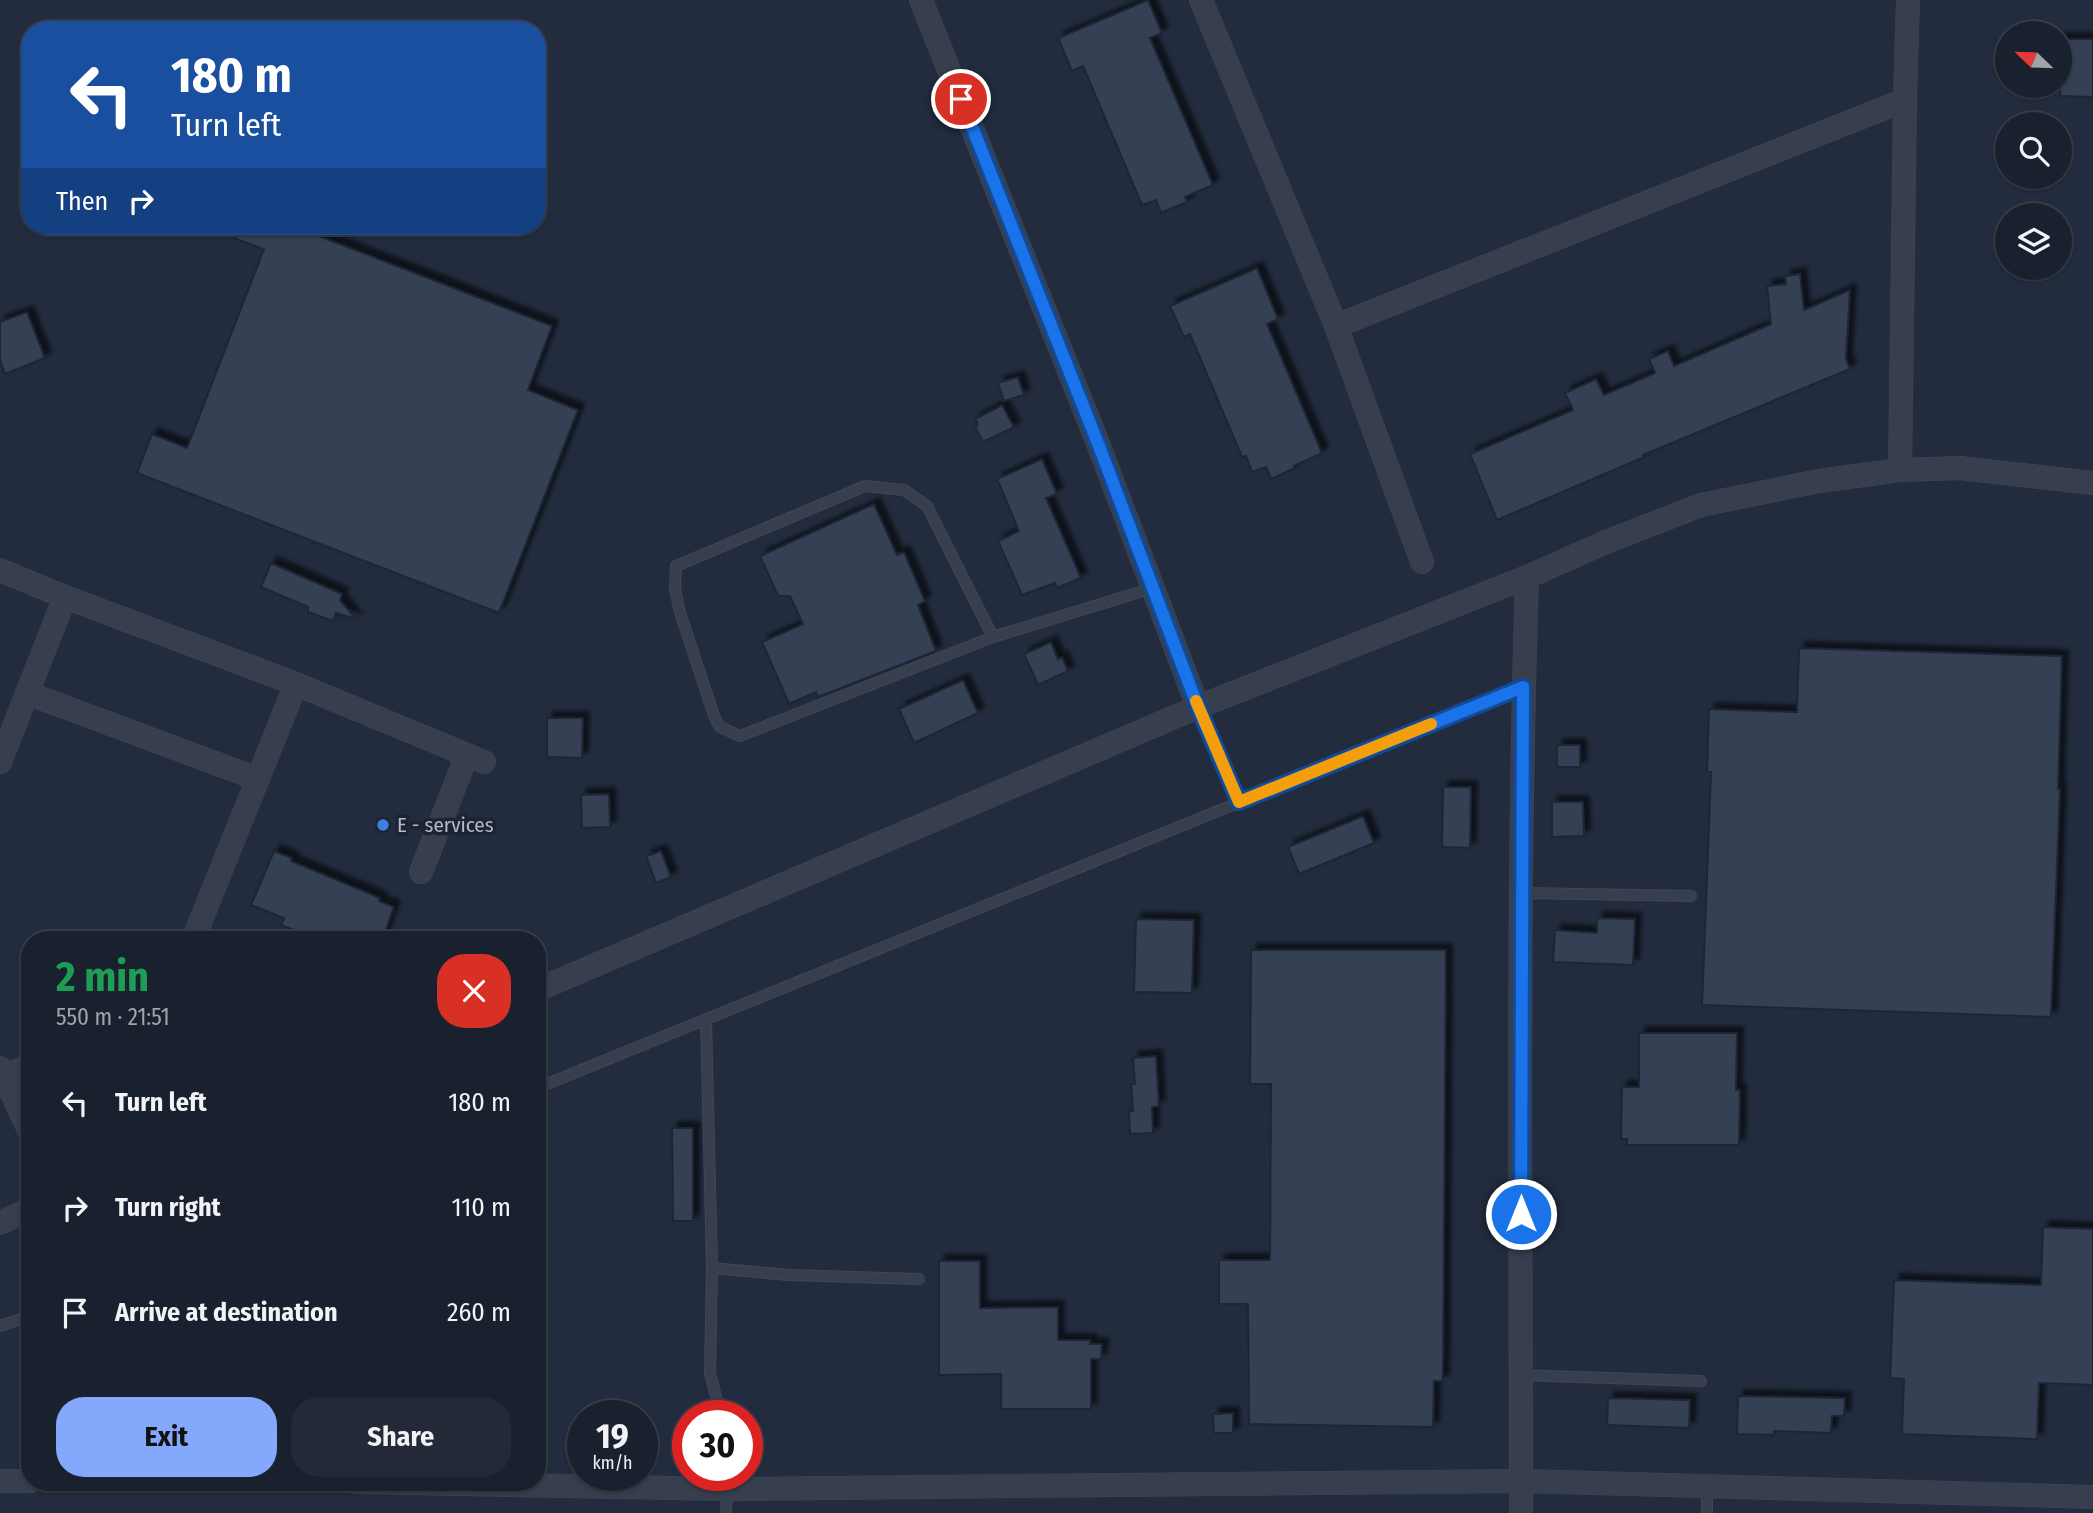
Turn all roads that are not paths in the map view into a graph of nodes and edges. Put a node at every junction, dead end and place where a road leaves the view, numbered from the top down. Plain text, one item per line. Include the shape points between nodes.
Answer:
1 (921, 0) edge
2 (1200, 0) edge
3 (1908, 0) edge
4 (1905, 100) junction
5 (1336, 326) junction
6 (1900, 470) junction
7 (2093, 483) edge
8 (1422, 562) dead end
9 (0, 570) edge
10 (1527, 577) junction
11 (1153, 588) junction
12 (65, 597) junction
13 (993, 637) junction
14 (296, 684) junction
15 (1523, 687) junction
16 (27, 692) junction
17 (1198, 707) junction
18 (0, 762) edge
19 (258, 779) junction
20 (1239, 802) junction
21 (421, 873) dead end
22 (1522, 893) junction
23 (1691, 896) dead end
24 (197, 931) edge
25 (546, 986) edge
26 (706, 1019) junction
27 (21, 1068) edge
28 (2, 1072) edge
29 (546, 1084) edge
30 (21, 1113) edge
31 (21, 1213) edge
32 (0, 1223) edge
33 (712, 1268) junction
34 (919, 1279) dead end
35 (21, 1319) edge
36 (0, 1326) edge
37 (1520, 1375) junction
38 (1701, 1381) dead end
39 (717, 1400) edge
40 (0, 1481) edge
41 (21, 1481) edge
42 (1521, 1481) junction
43 (546, 1482) edge
44 (672, 1482) edge
45 (763, 1482) edge
46 (1707, 1486) junction
47 (725, 1491) edge
48 (2093, 1497) edge
49 (726, 1513) edge
50 (1521, 1513) edge
51 (1707, 1513) edge

1 - 11 street
2 - 5 street
3 - 4 street
4 - 5 street
4 - 6 street
5 - 8 street
6 - 7 street via 1960,468
6 - 10 street via 1701,505
9 - 12 street
10 - 15 street
10 - 17 street
11 - 13 lane
11 - 17 street
12 - 14 street
12 - 16 street
13 - 13 lane via 740,736 720,727 714,716 679,609 676,566 865,486 904,490 927,506
14 - 19 street
14 - 21 street via 475,759
15 - 20 lane
15 - 22 street
16 - 18 street
16 - 19 street
17 - 20 lane
17 - 25 street
19 - 24 street
20 - 26 lane
22 - 23 lane
22 - 37 street
26 - 29 lane
26 - 33 lane
27 - 28 street
28 - 30 street
31 - 32 street
33 - 34 lane
33 - 39 lane via 710,1373
35 - 36 lane
37 - 38 lane
37 - 42 street
40 - 41 street
42 - 45 street
42 - 46 street
42 - 50 street
43 - 44 street
46 - 48 street
46 - 51 lane
47 - 49 lane

